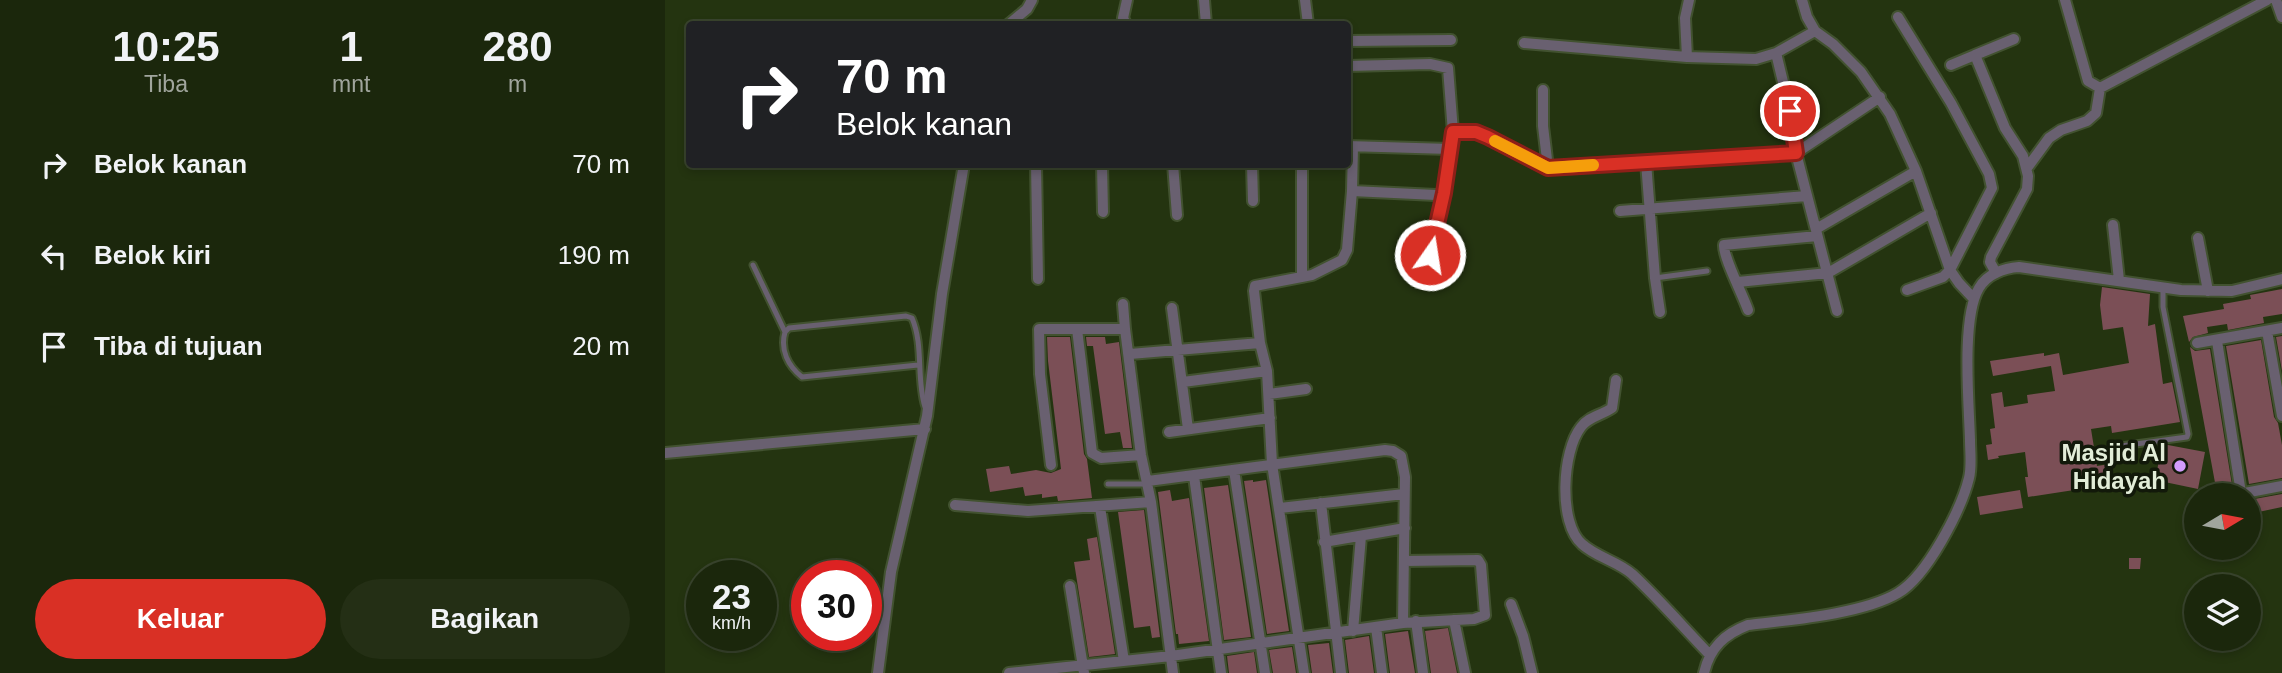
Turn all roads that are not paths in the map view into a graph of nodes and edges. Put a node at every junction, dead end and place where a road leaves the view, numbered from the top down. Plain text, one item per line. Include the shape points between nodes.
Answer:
1 (1032, 0) edge
2 (1127, 0) edge
3 (1204, 0) edge
4 (1305, 0) edge
5 (1689, 0) edge
6 (1802, 0) edge
7 (2065, 0) edge
8 (2267, 0) edge
9 (2276, 0) edge
10 (1898, 17) dead end
11 (2282, 17) edge
12 (1013, 21) edge
13 (1124, 21) edge
14 (1206, 21) edge
15 (1308, 21) edge
16 (1815, 32) junction
17 (2014, 39) dead end
18 (1451, 40) dead end
19 (1351, 41) edge
20 (1524, 43) dead end
21 (1776, 53) junction
22 (1975, 55) junction
23 (1687, 57) junction
24 (1951, 65) dead end
25 (1351, 66) edge
26 (2100, 88) junction
27 (1543, 90) dead end
28 (1880, 97) junction
29 (1453, 132) junction
30 (1351, 147) edge
31 (1450, 149) junction
32 (1796, 153) junction
33 (1646, 162) junction
34 (963, 168) edge
35 (1036, 168) edge
36 (1102, 168) edge
37 (1173, 168) edge
38 (1252, 168) edge
39 (1302, 168) edge
40 (1351, 168) edge
41 (1548, 168) junction
42 (2027, 168) junction
43 (1916, 171) junction
44 (1352, 191) junction
45 (1444, 193) junction
46 (1807, 196) junction
47 (1253, 201) dead end
48 (1649, 208) junction
49 (1620, 211) dead end
50 (1103, 212) dead end
51 (1931, 213) junction
52 (1177, 215) dead end
53 (2113, 225) dead end
54 (1817, 232) junction
55 (2198, 238) dead end
56 (1430, 255) dead end
57 (753, 265) dead end
58 (1950, 270) junction
59 (1707, 271) dead end
60 (1996, 272) junction
61 (1828, 273) junction
62 (1302, 277) junction
63 (1655, 278) junction
64 (1038, 279) dead end
65 (2282, 279) edge
66 (2119, 280) junction
67 (1738, 282) junction
68 (2163, 289) junction
69 (1907, 290) dead end
70 (2208, 291) junction
71 (1974, 299) junction
72 (1123, 303) dead end
73 (1172, 308) dead end
74 (1748, 310) dead end
75 (1837, 311) dead end
76 (1660, 312) dead end
77 (2282, 328) edge
78 (1077, 329) junction
79 (1125, 329) junction
80 (2267, 331) junction
81 (785, 332) junction
82 (2217, 341) junction
83 (1260, 344) junction
84 (2197, 344) dead end
85 (1178, 351) junction
86 (1130, 354) junction
87 (918, 365) junction
88 (1267, 371) junction
89 (1616, 380) dead end
90 (1183, 382) junction
91 (1306, 390) dead end
92 (1269, 394) junction
93 (927, 416) junction
94 (2282, 416) edge
95 (1270, 418) junction
96 (925, 429) junction
97 (1188, 429) junction
98 (1169, 432) dead end
99 (2121, 446) dead end
100 (665, 453) edge
101 (1141, 455) junction
102 (1272, 464) junction
103 (1051, 465) dead end
104 (1234, 470) junction
105 (1194, 475) junction
106 (1148, 482) junction
107 (2236, 483) edge
108 (1108, 484) dead end
109 (2282, 486) edge
110 (2261, 490) edge
111 (1404, 494) junction
112 (1151, 502) junction
113 (1321, 503) junction
114 (955, 505) dead end
115 (1100, 507) junction
116 (1280, 508) junction
117 (1405, 528) junction
118 (1361, 536) junction
119 (1324, 542) junction
120 (1405, 561) junction
121 (1070, 586) dead end
122 (1511, 604) dead end
123 (1454, 620) junction
124 (1416, 621) junction
125 (1403, 623) junction
126 (1376, 627) junction
127 (1353, 631) junction
128 (1335, 632) junction
129 (1299, 638) junction
130 (1260, 642) junction
131 (1217, 648) junction
132 (1710, 655) junction
133 (1171, 656) junction
134 (1124, 660) junction
135 (1083, 669) edge
136 (1053, 670) edge
137 (878, 673) edge
138 (1012, 673) edge
139 (1173, 673) edge
140 (1221, 673) edge
141 (1265, 673) edge
142 (1304, 673) edge
143 (1341, 673) edge
144 (1382, 673) edge
145 (1423, 673) edge
146 (1465, 673) edge
147 (1532, 673) edge
148 (1704, 673) edge

1 - 12 street
2 - 13 street
3 - 14 street
4 - 15 street
5 - 23 street
6 - 16 street
7 - 26 street via 2088,81
8 - 26 street
9 - 11 street
10 - 58 street via 1951,103 1992,183
16 - 21 street
16 - 28 street via 1861,72
17 - 22 street
18 - 19 street
20 - 23 street
21 - 23 street via 1756,59
21 - 32 street
22 - 24 street
22 - 42 street
25 - 29 street via 1430,64 1448,68
26 - 42 street via 2096,113 2049,138
27 - 41 street
28 - 32 street
28 - 43 street
29 - 31 street
29 - 41 street via 1476,132
30 - 31 street
31 - 45 street
32 - 33 street
32 - 46 street
33 - 41 street
33 - 48 street
34 - 93 street
35 - 64 street
36 - 50 street
37 - 52 street
38 - 47 street
39 - 62 street
40 - 44 street
42 - 60 street via 2027,189 1991,257
43 - 51 street
43 - 54 street
44 - 45 street
44 - 62 street via 1345,257
45 - 56 street
46 - 48 street
46 - 54 street
48 - 49 street
48 - 63 street
51 - 58 street
51 - 61 street
53 - 66 street
54 - 61 street
54 - 67 street via 1724,245
55 - 70 street
57 - 81 lane
58 - 69 street
58 - 71 street
59 - 63 lane
60 - 66 street via 2019,267
60 - 71 street via 1983,282
61 - 67 street
61 - 75 street
62 - 83 street via 1255,286
63 - 76 street
65 - 70 street via 2232,291
66 - 68 street
67 - 74 street
68 - 70 street
68 - 99 lane via 2188,434
71 - 132 street via 1969,330 1969,478 1942,543 1901,592 1883,601 1748,625 1732,631
72 - 79 street
73 - 85 street
77 - 80 street
78 - 79 street
78 - 101 street via 1092,453 1101,458
78 - 103 street via 1039,329
79 - 86 street
80 - 82 street
80 - 94 street
81 - 87 lane via 785,356 802,377
81 - 87 lane via 906,316 914,324
82 - 84 street
82 - 107 street
83 - 85 street
83 - 88 street
85 - 86 street
85 - 90 street
86 - 101 street
87 - 93 lane
88 - 90 street
88 - 92 street
89 - 132 street via 1612,408 1583,424 1569,456 1566,512 1573,533 1591,551 1629,572
90 - 97 street
91 - 92 street
92 - 95 street
93 - 96 street
95 - 97 street
95 - 102 street
96 - 100 street
96 - 137 street via 891,572
97 - 98 street
101 - 106 street
102 - 104 street
102 - 111 street via 1393,451 1404,465
102 - 116 street
104 - 105 street
104 - 130 street
105 - 106 street
105 - 131 street
106 - 108 lane
106 - 112 street
109 - 110 street
111 - 113 street
111 - 117 street
112 - 115 street
112 - 133 street
113 - 116 street
113 - 119 street
114 - 115 street via 1028,511
115 - 134 street
116 - 129 street
117 - 118 street
117 - 120 street
118 - 119 street
118 - 127 street
119 - 128 street
120 - 123 street via 1480,562 1485,615
120 - 125 street
121 - 135 street
122 - 147 street
123 - 124 street
123 - 146 street
124 - 125 street
124 - 145 street
125 - 126 street
126 - 127 street
126 - 144 street
127 - 128 street
128 - 129 street
128 - 143 street
129 - 130 street
129 - 142 street
130 - 131 street
130 - 141 street
131 - 133 street
131 - 140 street
132 - 148 street
133 - 134 street
133 - 139 street
134 - 135 street
135 - 136 street
136 - 138 street

